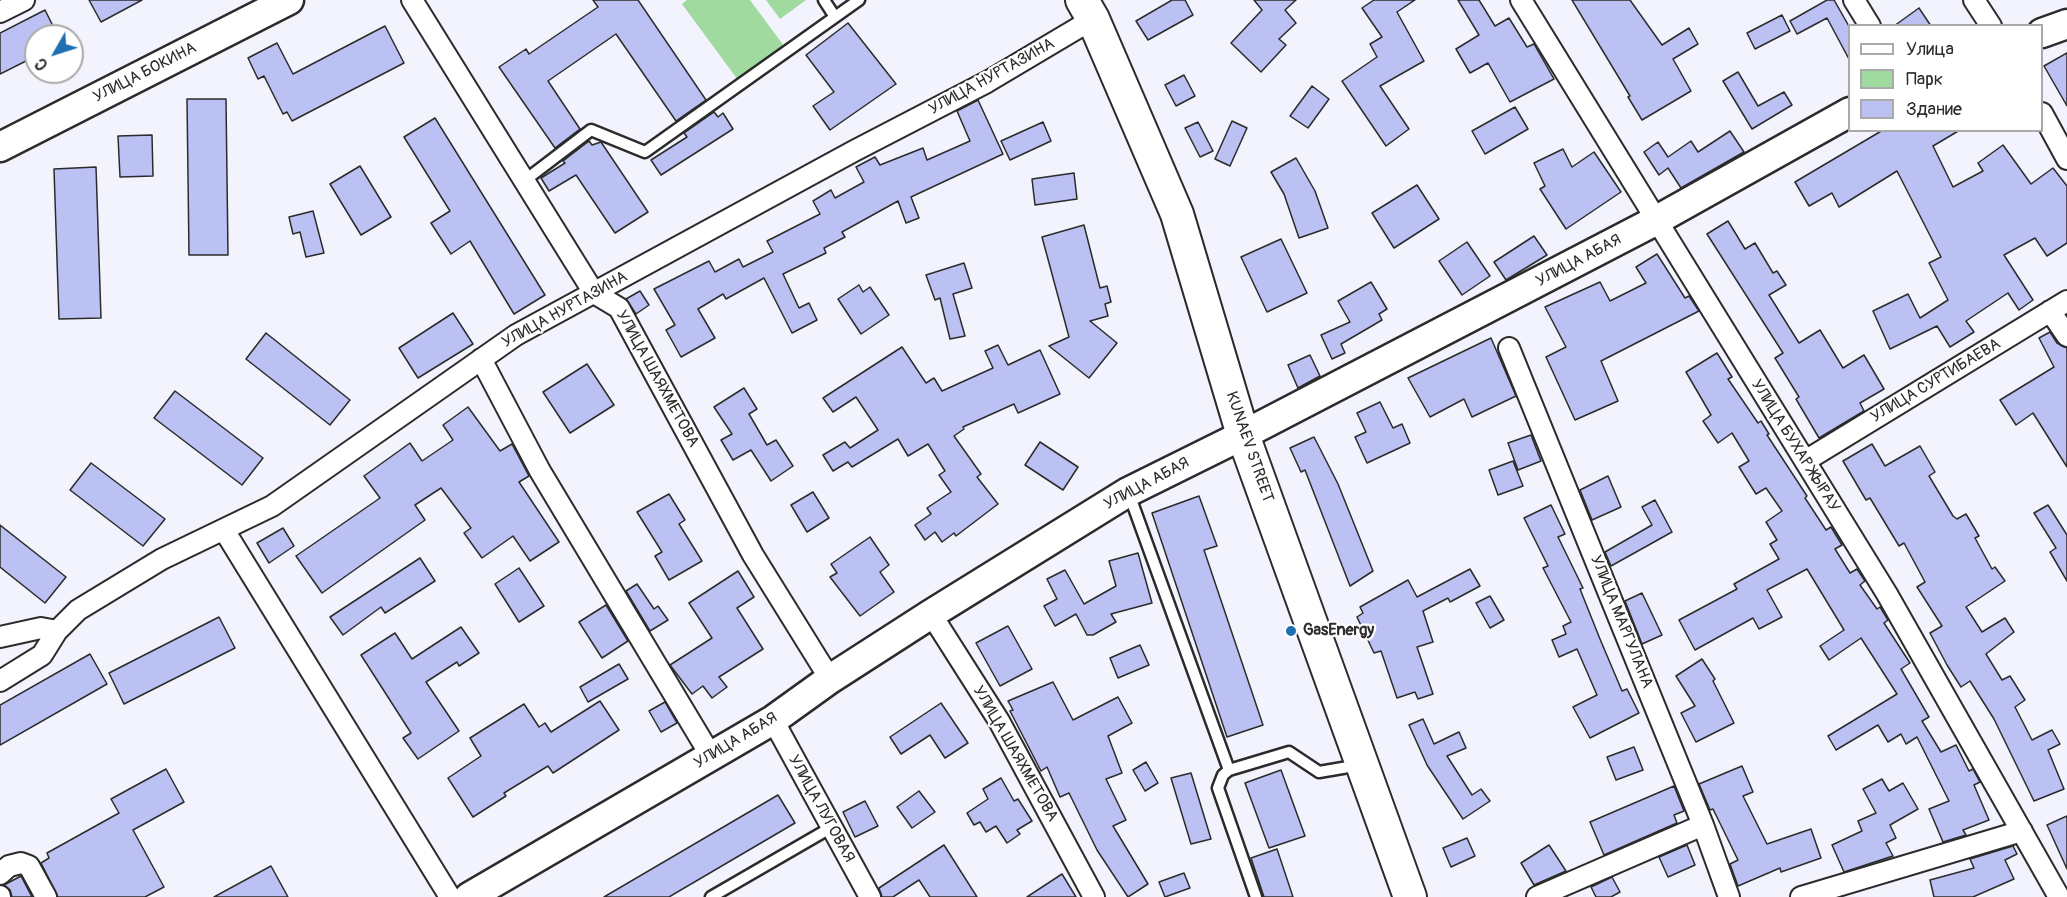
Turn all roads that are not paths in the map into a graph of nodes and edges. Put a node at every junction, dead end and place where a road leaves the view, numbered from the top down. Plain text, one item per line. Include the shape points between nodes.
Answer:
1 (24, 0) edge
2 (289, 0) edge
3 (412, 0) edge
4 (824, 0) edge
5 (859, 0) edge
6 (1521, 0) edge
7 (1854, 0) edge
8 (1974, 0) edge
9 (1088, 9) edge
10 (0, 12) edge
11 (835, 17) junction
12 (1869, 24) edge
13 (1990, 24) edge
14 (2067, 24) edge
15 (2043, 33) edge
16 (1848, 113) edge
17 (2043, 115) edge
18 (0, 147) edge
19 (2067, 159) edge
20 (524, 181) junction
21 (1655, 221) junction
22 (594, 293) junction
23 (2067, 300) edge
24 (2050, 311) junction
25 (2067, 336) edge
26 (1509, 348) dead end
27 (481, 359) junction
28 (1243, 435) junction
29 (1805, 461) junction
30 (1128, 492) junction
31 (224, 530) junction
32 (931, 614) junction
33 (57, 631) junction
34 (0, 637) edge
35 (830, 679) junction
36 (0, 681) edge
37 (773, 720) junction
38 (711, 756) junction
39 (1361, 764) junction
40 (1228, 770) junction
41 (1703, 825) junction
42 (832, 828) junction
43 (2022, 831) junction
44 (0, 874) edge
45 (46, 897) edge
46 (465, 897) edge
47 (711, 897) edge
48 (870, 897) edge
49 (1094, 897) edge
50 (1256, 897) edge
51 (1410, 897) edge
52 (1537, 897) edge
53 (1729, 897) edge
54 (1801, 897) edge
55 (2059, 897) edge

1 - 10 street
2 - 18 street, УЛИЦА БОКИНА
3 - 20 street, УЛИЦА ШАЯХМЕТОВА
4 - 11 lane
5 - 11 lane
6 - 21 street, УЛИЦА БУХАР ЖЫРАУ
7 - 12 street
8 - 13 street
9 - 22 street, УЛИЦА НУРТАЗИНА via 987,82 854,150
9 - 28 main road, KUNAEV STREET via 1177,214
11 - 20 lane via 645,152 591,130
14 - 15 street
16 - 21 street, УЛИЦА АБАЯ
17 - 19 street
20 - 22 street, УЛИЦА ШАЯХМЕТОВА
21 - 28 street, УЛИЦА АБАЯ
21 - 29 street, УЛИЦА БУХАР ЖЫРАУ
22 - 27 street, УЛИЦА НУРТАЗИНА via 516,335
22 - 35 street, УЛИЦА ШАЯХМЕТОВА via 619,308 753,555
23 - 24 street, УЛИЦА СУРТИБАЕВА
24 - 25 street
24 - 29 street, УЛИЦА СУРТИБАЕВА
26 - 41 street, УЛИЦА МАРГУЛАНА
27 - 31 street, УЛИЦА НУРТАЗИНА via 272,506
27 - 38 street via 540,471
28 - 30 street, УЛИЦА АБАЯ
28 - 39 main road, KUNAEV STREET
29 - 43 street, УЛИЦА БУХАР ЖЫРАУ via 1887,594
30 - 32 street, УЛИЦА АБАЯ
30 - 40 lane
31 - 33 street, УЛИЦА НУРТАЗИНА via 162,559 78,610
31 - 46 street
32 - 35 street, УЛИЦА АБАЯ
32 - 49 street, УЛИЦА ШАЯХМЕТОВА via 999,721
33 - 34 street via 41,628
33 - 36 street, УЛИЦА НУРТАЗИНА via 42,655
35 - 37 street, УЛИЦА АБАЯ
37 - 38 street, УЛИЦА АБАЯ
37 - 42 street, УЛИЦА ЛУГОВАЯ
38 - 46 street, УЛИЦА АБАЯ
39 - 40 lane via 1319,772 1288,752
39 - 51 main road, KUNAEV STREET
40 - 50 lane via 1218,788
41 - 52 street
41 - 53 street, УЛИЦА МАРГУЛАНА
42 - 47 lane
42 - 48 street, УЛИЦА ЛУГОВАЯ
43 - 54 street
43 - 55 street, УЛИЦА БУХАР ЖЫРАУ
44 - 45 street via 9,866 29,866

